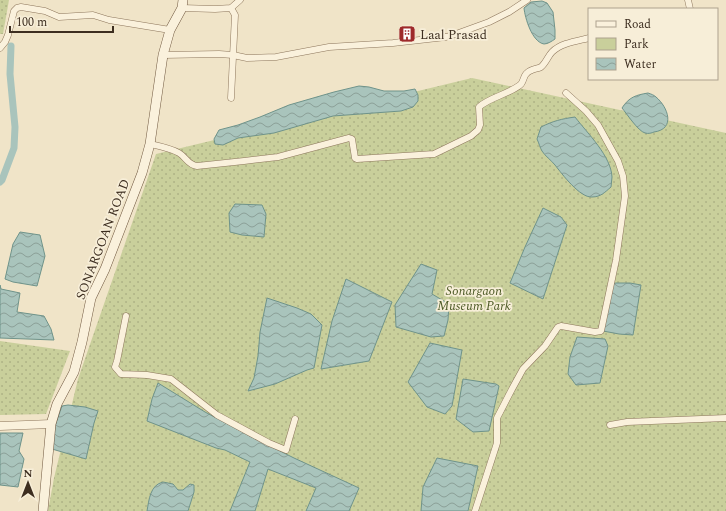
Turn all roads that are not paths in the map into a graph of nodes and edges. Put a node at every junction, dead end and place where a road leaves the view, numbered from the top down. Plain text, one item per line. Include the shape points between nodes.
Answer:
1 (240, 0) edge
2 (526, 0) edge
3 (182, 4) edge
4 (231, 8) junction
5 (170, 30) junction
6 (588, 38) edge
7 (0, 48) edge
8 (163, 55) junction
9 (233, 55) junction
10 (566, 93) dead end
11 (231, 98) dead end
12 (150, 144) junction
13 (126, 316) dead end
14 (726, 418) edge
15 (295, 419) dead end
16 (51, 424) junction
17 (610, 425) dead end
18 (0, 426) edge
19 (43, 511) edge
20 (475, 511) edge

1 - 4 street
2 - 9 street via 489,22 446,36 393,43 329,47 276,57 247,58
3 - 4 street via 215,9
3 - 5 main road, SONARGOAN ROAD
4 - 9 street via 235,15
5 - 7 street via 93,15 59,17 45,11 21,7 14,11 8,35
5 - 8 main road, SONARGOAN ROAD
6 - 12 street via 557,47 541,67 526,73 521,84 479,107 478,130 434,154 357,160 352,139 349,138 278,156 197,166 189,163 180,153
8 - 9 street
8 - 12 main road, SONARGOAN ROAD
9 - 11 street
10 - 20 street via 598,125 618,160 623,176 625,196 616,260 601,331 561,326 524,370 497,418 497,443
12 - 16 main road, SONARGOAN ROAD via 142,173 105,269 91,298 74,372 57,404
13 - 15 street via 115,367 121,374 171,379 217,415 286,450
14 - 17 street
16 - 18 street
16 - 19 main road, SONARGOAN ROAD

